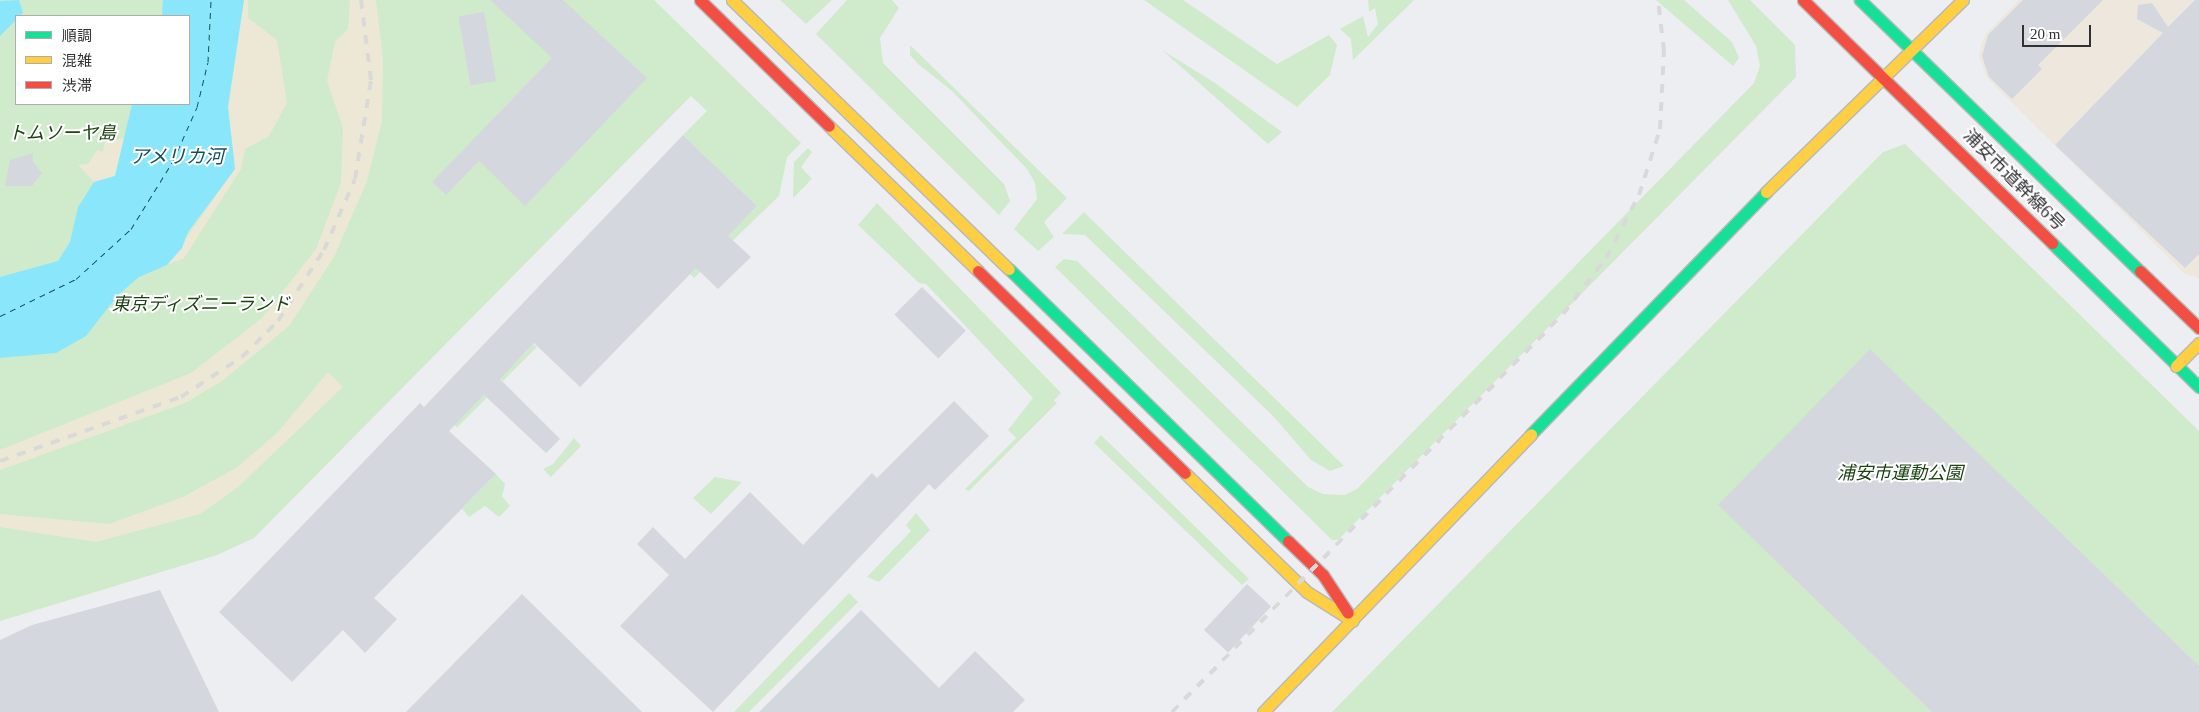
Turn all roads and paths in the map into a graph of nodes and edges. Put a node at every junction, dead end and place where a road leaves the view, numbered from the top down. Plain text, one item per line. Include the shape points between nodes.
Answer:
1 (700, 0) edge
2 (732, 0) edge
3 (1803, 0) edge
4 (1860, 0) edge
5 (1963, 0) edge
6 (1910, 48) junction
7 (1880, 76) junction
8 (2199, 328) edge
9 (2199, 343) edge
10 (2176, 366) junction
11 (2199, 387) edge
12 (1353, 621) junction
13 (1263, 712) edge

1 - 12 street via 1307,592
2 - 12 street via 1323,575
3 - 7 street, 浦安市道幹線6号
4 - 6 street, 浦安市道幹線6号
5 - 6 street
6 - 7 street
6 - 8 street, 浦安市道幹線6号
7 - 10 street, 浦安市道幹線6号
7 - 12 street
9 - 10 street
10 - 11 street, 浦安市道幹線6号
12 - 13 street

